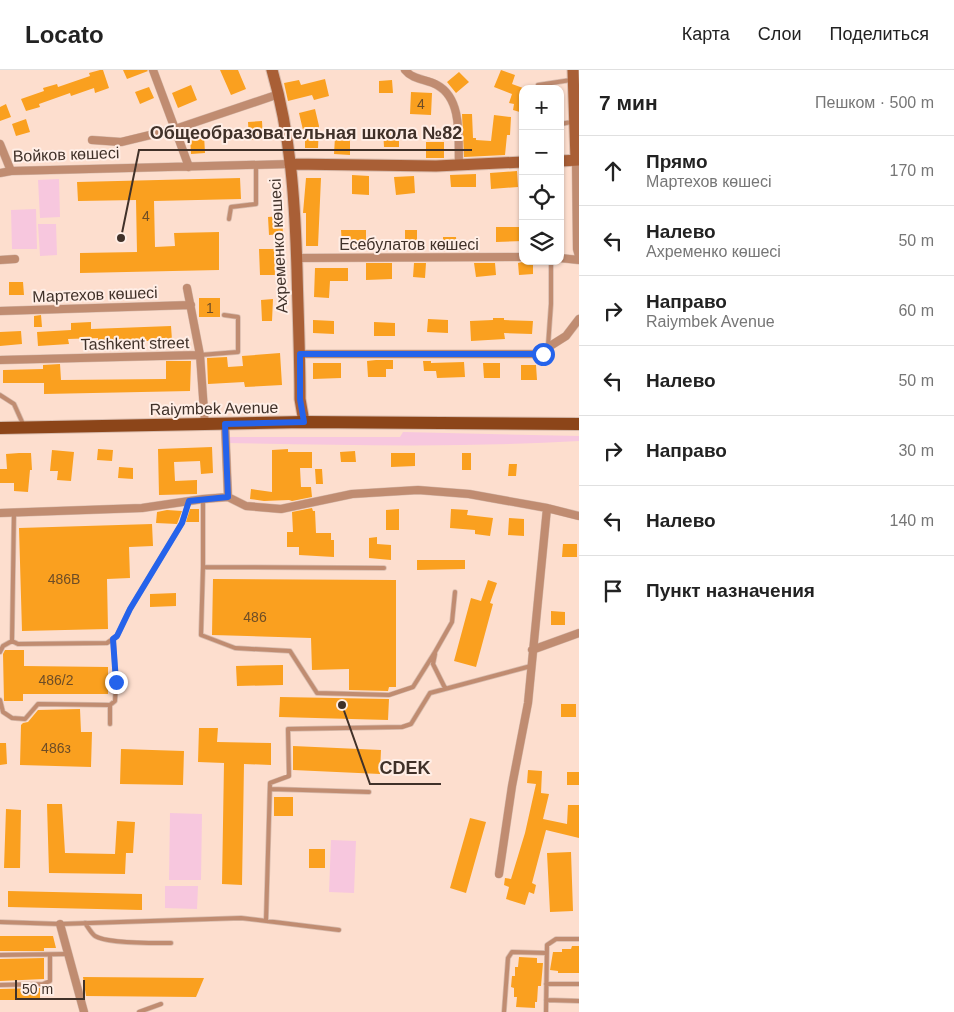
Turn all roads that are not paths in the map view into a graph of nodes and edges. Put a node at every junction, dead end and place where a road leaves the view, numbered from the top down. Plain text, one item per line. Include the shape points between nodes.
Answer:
1 (153, 70) edge
2 (272, 70) edge
3 (405, 70) edge
4 (573, 75) edge
5 (538, 85) dead end
6 (279, 94) junction
7 (574, 122) junction
8 (564, 123) edge
9 (175, 129) junction
10 (92, 140) dead end
11 (0, 144) edge
12 (577, 160) edge
13 (564, 161) edge
14 (519, 162) edge
15 (290, 164) junction
16 (459, 164) junction
17 (256, 165) junction
18 (189, 167) junction
19 (11, 171) junction
20 (0, 173) edge
21 (229, 219) dead end
22 (519, 257) edge
23 (296, 258) junction
24 (564, 258) edge
25 (579, 258) edge
26 (15, 259) dead end
27 (0, 260) edge
28 (551, 265) edge
29 (187, 288) dead end
30 (191, 305) junction
31 (0, 311) edge
32 (224, 315) dead end
33 (579, 319) edge
34 (545, 351) junction
35 (300, 354) junction
36 (200, 355) junction
37 (0, 360) edge
38 (0, 395) edge
39 (304, 422) junction
40 (225, 424) junction
41 (579, 424) edge
42 (205, 425) junction
43 (24, 426) junction
44 (0, 428) edge
45 (228, 497) junction
46 (203, 498) junction
47 (189, 501) junction
48 (548, 508) junction
49 (14, 512) junction
50 (0, 513) edge
51 (579, 516) edge
52 (203, 567) junction
53 (384, 568) dead end
54 (455, 592) dead end
55 (579, 633) edge
56 (113, 639) junction
57 (12, 641) junction
58 (532, 650) junction
59 (0, 652) edge
60 (435, 652) junction
61 (531, 666) junction
62 (445, 688) junction
63 (0, 700) edge
64 (110, 705) junction
65 (110, 724) dead end
66 (270, 789) junction
67 (369, 792) dead end
68 (498, 874) dead end
69 (266, 921) junction
70 (0, 922) edge
71 (85, 923) junction
72 (60, 924) junction
73 (339, 930) dead end
74 (579, 939) edge
75 (171, 943) dead end
76 (546, 953) junction
77 (69, 954) junction
78 (0, 955) edge
79 (50, 955) junction
80 (0, 984) edge
81 (546, 984) junction
82 (579, 984) edge
83 (546, 1000) junction
84 (579, 1001) edge
85 (161, 1004) dead end
86 (84, 1012) edge
87 (139, 1012) edge
88 (504, 1012) edge
89 (546, 1012) edge

1 - 9 street
2 - 6 street, Ахременко көшесі
3 - 16 street via 412,77 440,87 450,97 458,127
4 - 5 lane
4 - 7 street
6 - 9 street
6 - 15 street, Ахременко көшесі
7 - 8 lane
7 - 12 street
9 - 10 street via 121,142
9 - 18 street
11 - 19 street
12 - 13 street
12 - 25 street
14 - 16 street, Войков көшесі
15 - 16 street, Войков көшесі
15 - 17 street, Войков көшесі
15 - 23 street, Ахременко көшесі
17 - 18 street, Войков көшесі
17 - 21 lane via 256,204 231,207
18 - 19 street, Войков көшесі
19 - 20 street, Войков көшесі
22 - 23 street, Есебулатов көшесі
23 - 35 street, Ахременко көшесі
24 - 25 street
26 - 27 street
28 - 34 lane via 551,304
29 - 30 street
30 - 31 street, Мартехов көшесі
30 - 36 street
32 - 36 lane via 238,317 238,352
33 - 34 street via 566,336
34 - 35 street
35 - 39 street, Ахременко көшесі via 300,399
36 - 37 street, Tashkent street
36 - 42 street, Tashkent street
38 - 43 lane via 14,404
39 - 40 main road, Raiymbek Avenue
39 - 41 main road, Raiymbek Avenue
40 - 42 main road, Raiymbek Avenue
40 - 45 street
42 - 43 main road, Raiymbek Avenue
43 - 44 main road, Raiymbek Avenue
45 - 46 street
45 - 48 street via 246,506 281,509 352,494 418,490 469,494
46 - 47 street
46 - 52 lane
47 - 49 street via 142,508
47 - 56 lane via 182,523
48 - 51 street
48 - 58 street
49 - 50 street
49 - 57 lane
52 - 53 lane
52 - 60 lane via 201,635 235,648 290,652 318,693 389,695 413,687
54 - 60 lane via 452,622
55 - 58 street
56 - 57 lane via 106,643 18,644
56 - 64 lane via 115,701
57 - 59 lane
58 - 61 street
60 - 62 lane via 433,664
61 - 62 lane
61 - 68 street via 528,703
62 - 66 lane via 430,693 411,724 402,727 288,729 288,776 270,783
63 - 64 lane via 3,712 12,718 25,719 38,704
64 - 65 lane
66 - 67 lane
66 - 69 lane
69 - 71 lane via 241,918
69 - 73 lane
70 - 72 lane
71 - 72 lane
71 - 75 lane via 95,936 108,940
72 - 77 street
74 - 76 lane via 556,939 547,945
76 - 81 lane
76 - 88 lane via 512,952 508,958
77 - 79 lane
77 - 86 street
78 - 79 lane
79 - 80 lane via 50,981 42,984
81 - 82 lane
81 - 83 lane
83 - 84 lane
83 - 89 lane
85 - 87 lane

